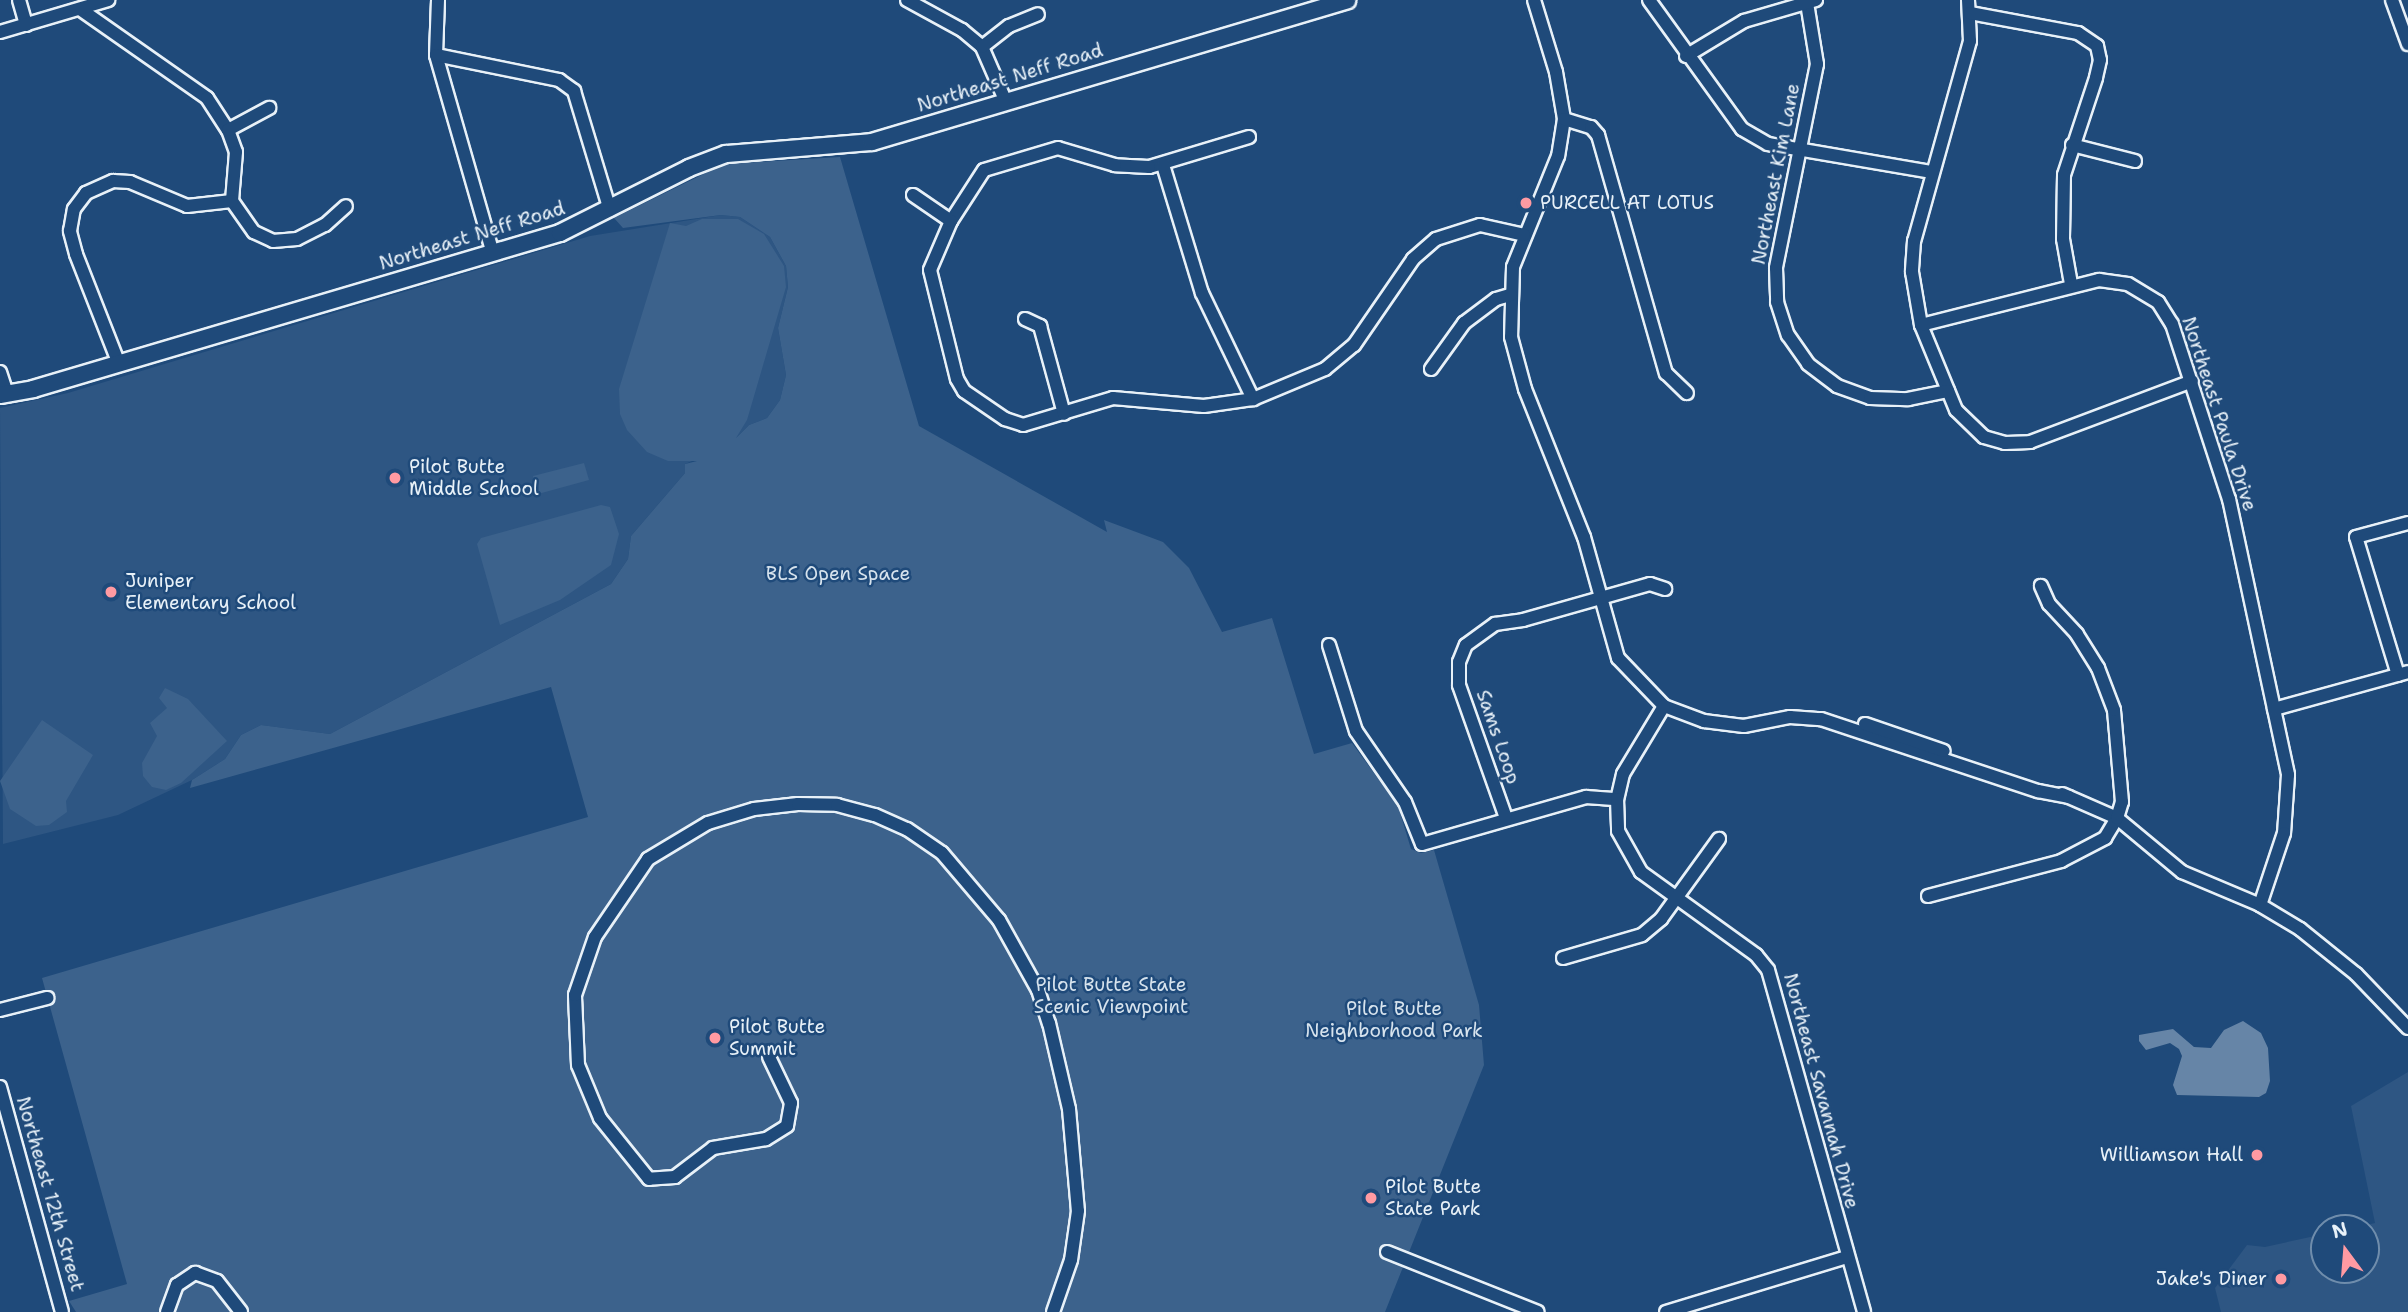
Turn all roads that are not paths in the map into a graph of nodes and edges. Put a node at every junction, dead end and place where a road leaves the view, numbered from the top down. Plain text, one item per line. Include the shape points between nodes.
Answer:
1 (19, 0) edge
2 (108, 0) edge
3 (438, 0) edge
4 (907, 0) edge
5 (1347, 0) edge
6 (1534, 0) edge
7 (1649, 0) edge
8 (2392, 0) edge
9 (1812, 1) edge
10 (1319, 4) edge
11 (1969, 7) edge
12 (80, 9) junction
13 (1038, 14) dead end
14 (26, 25) junction
15 (0, 32) edge
16 (2408, 44) edge
17 (982, 47) junction
18 (436, 55) junction
19 (1686, 56) junction
20 (1005, 100) junction
21 (269, 108) dead end
22 (1564, 119) junction
23 (228, 130) junction
24 (1249, 137) dead end
25 (2072, 145) junction
26 (1799, 150) junction
27 (2135, 161) dead end
28 (1163, 165) junction
29 (1931, 172) junction
30 (913, 195) dead end
31 (232, 201) junction
32 (346, 206) dead end
33 (610, 210) junction
34 (951, 220) junction
35 (1524, 235) junction
36 (493, 254) junction
37 (2071, 284) junction
38 (1510, 295) junction
39 (1025, 320) dead end
40 (1922, 326) junction
41 (119, 364) junction
42 (1431, 369) dead end
43 (0, 372) edge
44 (2192, 381) junction
45 (1948, 391) junction
46 (1687, 393) dead end
47 (3, 395) edge
48 (1253, 399) junction
49 (1064, 414) junction
50 (2408, 523) edge
51 (2041, 586) dead end
52 (1665, 589) dead end
53 (1599, 598) junction
54 (1329, 645) dead end
55 (2403, 674) edge
56 (1664, 706) junction
57 (2274, 709) junction
58 (1617, 799) junction
59 (1506, 818) junction
60 (2117, 818) junction
61 (1719, 839) dead end
62 (1928, 896) dead end
63 (1676, 897) junction
64 (2260, 905) junction
65 (1563, 958) dead end
66 (47, 998) dead end
67 (0, 1010) edge
68 (2408, 1028) edge
69 (769, 1057) dead end
70 (0, 1087) edge
71 (1387, 1252) dead end
72 (1847, 1257) junction
73 (62, 1312) edge
74 (167, 1312) edge
75 (241, 1312) edge
76 (1054, 1312) edge
77 (1538, 1312) edge
78 (1666, 1312) edge
79 (1864, 1312) edge

1 - 14 street
2 - 12 street
3 - 18 street
4 - 17 street via 962,30
5 - 10 main road, Northeast Neff Road
6 - 22 street via 1556,72
7 - 19 street
8 - 16 street
9 - 19 street via 1744,21
9 - 26 street, Northeast Kim Lane via 1816,64
10 - 20 main road, Northeast Neff Road
11 - 25 street via 2078,33 2096,46 2100,60 2096,78
11 - 29 street via 1964,67
12 - 14 street
12 - 23 street via 207,98
13 - 17 street via 1009,26
14 - 15 street
17 - 20 street
18 - 33 street via 559,80 574,92
18 - 36 street
19 - 26 street via 1742,129 1768,144
20 - 33 main road, Northeast Neff Road via 872,142 726,154
21 - 23 street
22 - 35 street via 1558,156
22 - 46 street via 1591,127 1598,135 1666,373
23 - 31 street via 236,152
24 - 28 street
25 - 27 street
25 - 37 street via 2064,175 2063,239
26 - 29 street
26 - 45 street, Northeast Kim Lane via 1776,268 1777,302 1788,335 1808,364 1837,386 1859,394 1908,399
28 - 34 street via 1124,167 1058,148 984,170
28 - 48 street via 1202,293
29 - 40 street via 1914,241 1912,272
30 - 34 street
31 - 32 street via 254,232 273,241 297,239 325,225
31 - 41 street via 187,206 130,182 113,181 86,193 74,209 70,231 76,254
33 - 36 main road, Northeast Neff Road via 560,233
34 - 49 street via 930,270 930,283 957,379 975,401 1005,419 1033,425
35 - 38 street
35 - 48 street via 1480,225 1436,239 1413,259 1354,345 1325,369
36 - 41 main road, Northeast Neff Road
37 - 40 street, Northeast Paula Drive
37 - 44 street, Northeast Paula Drive via 2099,280 2127,284 2158,302 2172,324
38 - 42 street via 1496,299 1464,323
38 - 53 street via 1515,357 1584,537
39 - 49 street via 1040,326
40 - 45 street
41 - 47 main road, Northeast Neff Road
43 - 47 street
44 - 45 street via 2050,436 2018,443 1984,438 1968,425
44 - 57 street, Northeast Paula Drive via 2229,499
48 - 49 street via 1196,406 1113,398
50 - 55 street via 2356,537
51 - 60 street via 2049,604 2077,634 2098,668 2114,710 2122,802
52 - 53 street, Sams Loop via 1650,583
53 - 56 street via 1618,659
53 - 59 street, Sams Loop via 1495,624 1474,636 1459,662 1459,685
54 - 59 street via 1356,731 1405,802 1422,844
55 - 57 street
56 - 58 street, Northeast Savannah Drive via 1623,774
56 - 60 street via 1724,724 1821,719 2038,792 2068,797
57 - 64 street, Northeast Paula Drive via 2288,799 2277,860
58 - 59 street via 1586,797
58 - 63 street, Northeast Savannah Drive via 1618,831 1627,852 1641,872
60 - 62 street via 2105,838 2061,861
60 - 64 street via 2182,872
61 - 63 street
63 - 65 street via 1642,935
63 - 72 street, Northeast Savannah Drive via 1756,954 1768,970
64 - 68 street via 2320,943
66 - 67 street
69 - 76 street via 791,1103 787,1126 766,1139 713,1148 676,1177 649,1179 600,1118 578,1065 575,995 595,937 648,859 708,822 754,809 798,804 837,805 875,815 907,829 942,853 999,920 1038,990 1049,1023 1069,1109 1078,1211 1071,1259
70 - 73 street, Northeast 12th Street
71 - 77 street
72 - 78 street
72 - 79 street, Northeast Savannah Drive
74 - 75 street via 182,1279 195,1273 217,1281

